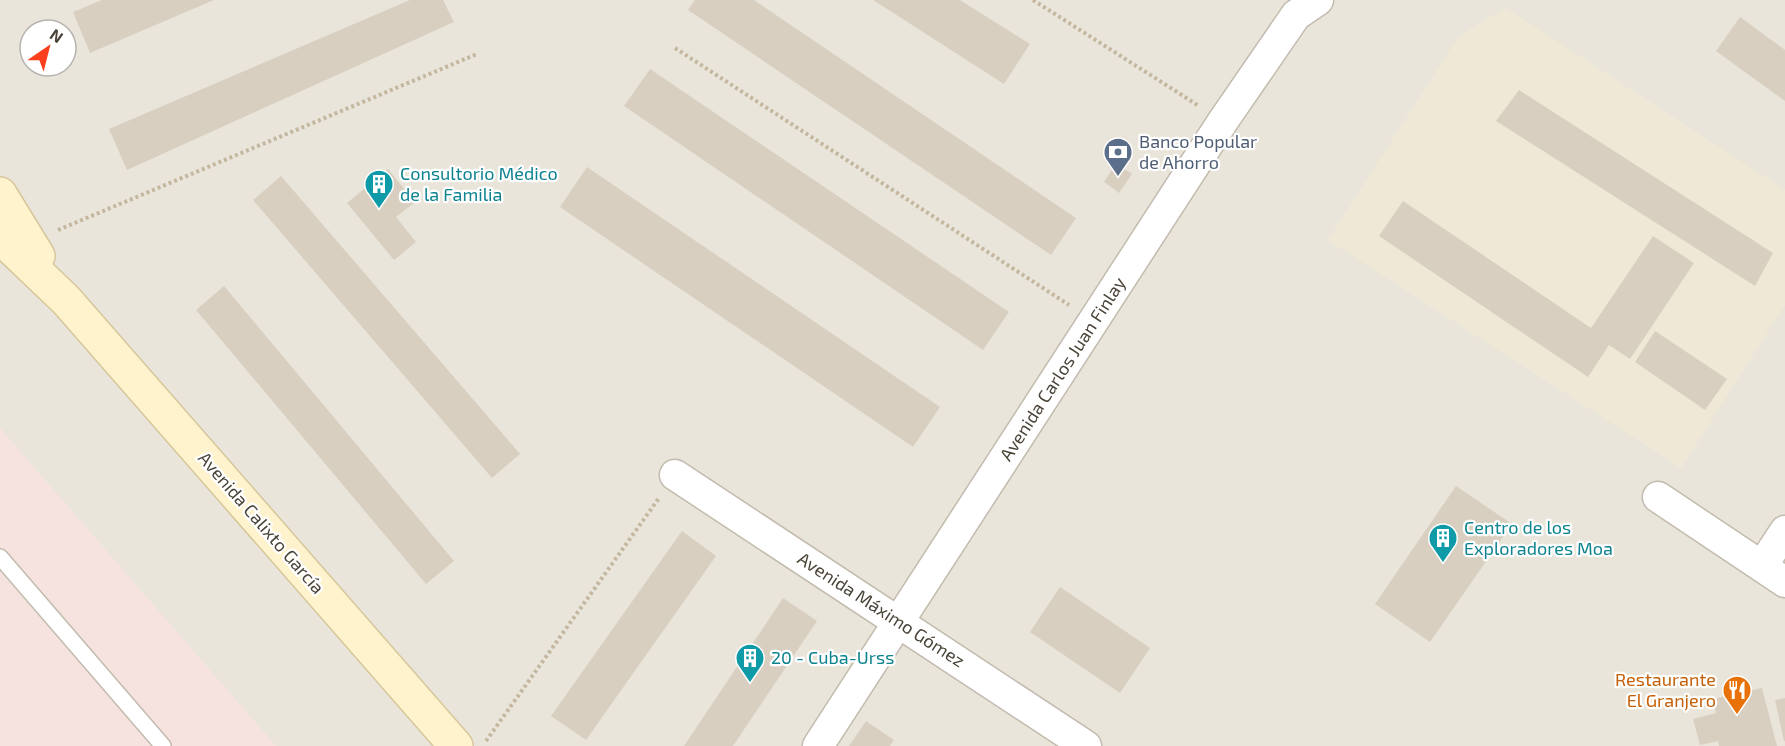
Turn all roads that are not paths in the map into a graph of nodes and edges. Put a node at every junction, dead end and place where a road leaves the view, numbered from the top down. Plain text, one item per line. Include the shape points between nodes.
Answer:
1 (1318, 0) edge
2 (0, 194) edge
3 (14, 240) edge
4 (675, 475) road end
5 (1658, 497) dead end
6 (1785, 531) edge
7 (0, 557) edge
8 (1773, 574) edge
9 (899, 622) junction
10 (163, 746) edge
11 (456, 746) edge
12 (818, 746) edge
13 (1086, 746) edge

1 - 9 street, Avenida Carlos Juan Finlay via 1296,15 1223,122
2 - 3 main road, Avenida Calixto García
3 - 11 main road, Avenida Calixto García
4 - 9 street, Avenida Máximo Gómez
5 - 8 street
6 - 8 street
7 - 10 lane
9 - 12 street, Avenida Carlos Juan Finlay
9 - 13 street, Avenida Máximo Gómez

